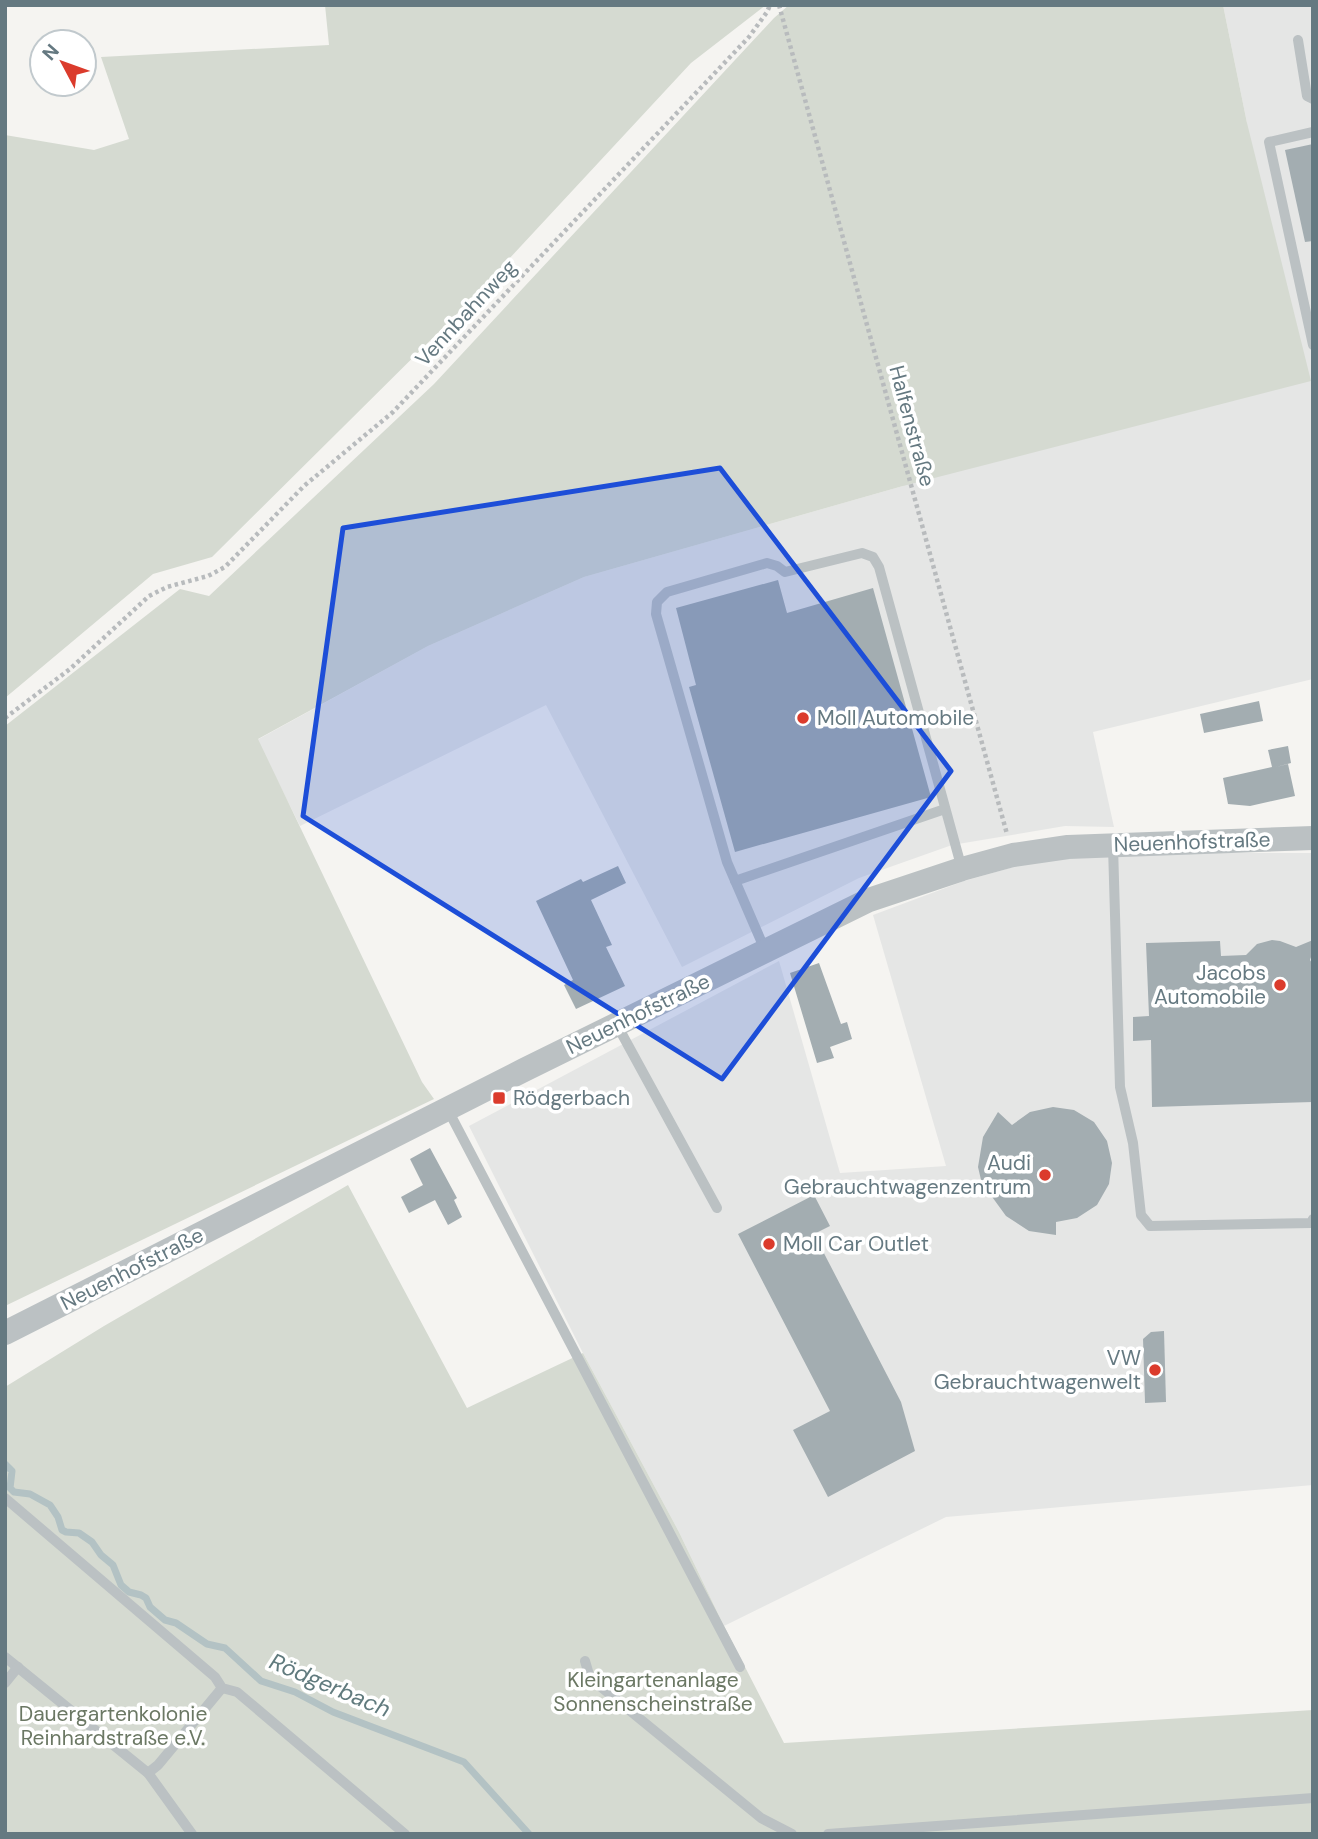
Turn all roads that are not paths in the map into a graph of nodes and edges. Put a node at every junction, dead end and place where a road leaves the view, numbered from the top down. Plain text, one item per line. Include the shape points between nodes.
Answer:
1 (1298, 40) dead end
2 (1313, 99) edge
3 (1313, 132) edge
4 (1313, 345) edge
5 (945, 809) junction
6 (1313, 838) edge
7 (1113, 845) junction
8 (962, 869) junction
9 (736, 881) junction
10 (765, 951) junction
11 (617, 1024) junction
12 (447, 1110) junction
13 (717, 1208) dead end
14 (1313, 1219) edge
15 (5, 1333) edge
16 (5, 1498) edge
17 (5, 1657) edge
18 (585, 1661) dead end
19 (18, 1667) junction
20 (740, 1667) dead end
21 (5, 1683) edge
22 (222, 1688) junction
23 (148, 1773) junction
24 (1313, 1798) edge
25 (869, 1832) edge
26 (192, 1834) edge
27 (405, 1834) edge
28 (792, 1834) edge
29 (828, 1834) edge

1 - 2 lane via 1307,96
3 - 4 lane via 1269,142
5 - 8 lane
5 - 9 lane
5 - 9 lane via 873,557 862,553 785,572 767,563 667,592 657,602 656,614
6 - 7 street, Neuenhofstraße
7 - 8 street, Neuenhofstraße via 1068,846
7 - 14 lane via 1120,1087 1133,1143 1141,1215 1150,1226 1311,1223
8 - 10 street, Neuenhofstraße via 869,900
9 - 10 lane
10 - 11 street, Neuenhofstraße
11 - 12 street, Neuenhofstraße
11 - 13 lane
12 - 15 street, Neuenhofstraße
12 - 20 lane
16 - 22 lane via 215,1677
17 - 19 lane
18 - 28 lane via 590,1678 761,1818
19 - 21 lane
19 - 23 lane
22 - 23 lane
22 - 27 lane via 237,1692
23 - 26 lane
24 - 25 lane
25 - 29 lane

